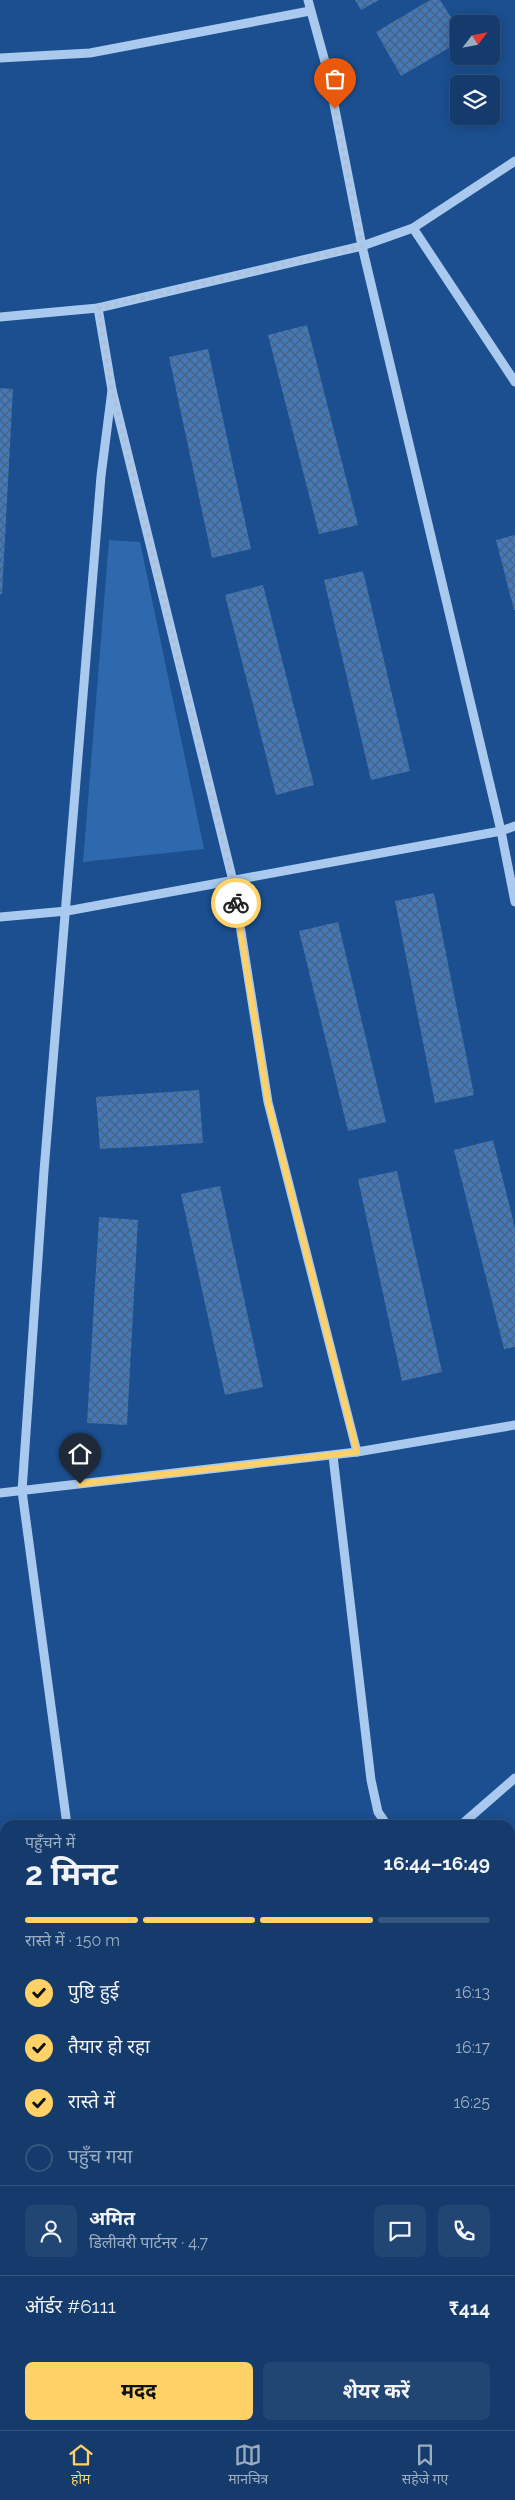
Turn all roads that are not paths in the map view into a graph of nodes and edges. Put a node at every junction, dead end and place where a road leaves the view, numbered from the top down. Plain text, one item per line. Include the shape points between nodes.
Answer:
1 (308, 0) edge
2 (310, 11) junction
3 (0, 58) edge
4 (515, 161) edge
5 (413, 228) junction
6 (362, 246) junction
7 (98, 308) junction
8 (0, 317) edge
9 (515, 382) edge
10 (112, 390) junction
11 (515, 826) edge
12 (501, 831) junction
13 (233, 881) junction
14 (515, 902) edge
15 (67, 911) junction
16 (0, 917) edge
17 (515, 1425) edge
18 (357, 1452) junction
19 (334, 1456) junction
20 (22, 1491) junction
21 (0, 1494) edge
22 (515, 1778) edge
23 (66, 1820) edge
24 (384, 1820) edge
25 (467, 1820) edge

1 - 2 street
2 - 3 street via 90,53
2 - 6 street via 327,69
4 - 5 street
5 - 6 street
5 - 9 street
6 - 7 street
6 - 12 street
7 - 8 street
7 - 10 street
10 - 13 street
10 - 15 street via 102,476
11 - 12 street
12 - 13 street
12 - 14 street
13 - 15 street
13 - 18 street via 268,1102
15 - 16 street
15 - 20 street via 44,1171
17 - 18 street
18 - 19 street
19 - 20 street
19 - 24 street via 371,1780 378,1812
20 - 21 street
20 - 23 street
22 - 25 street

